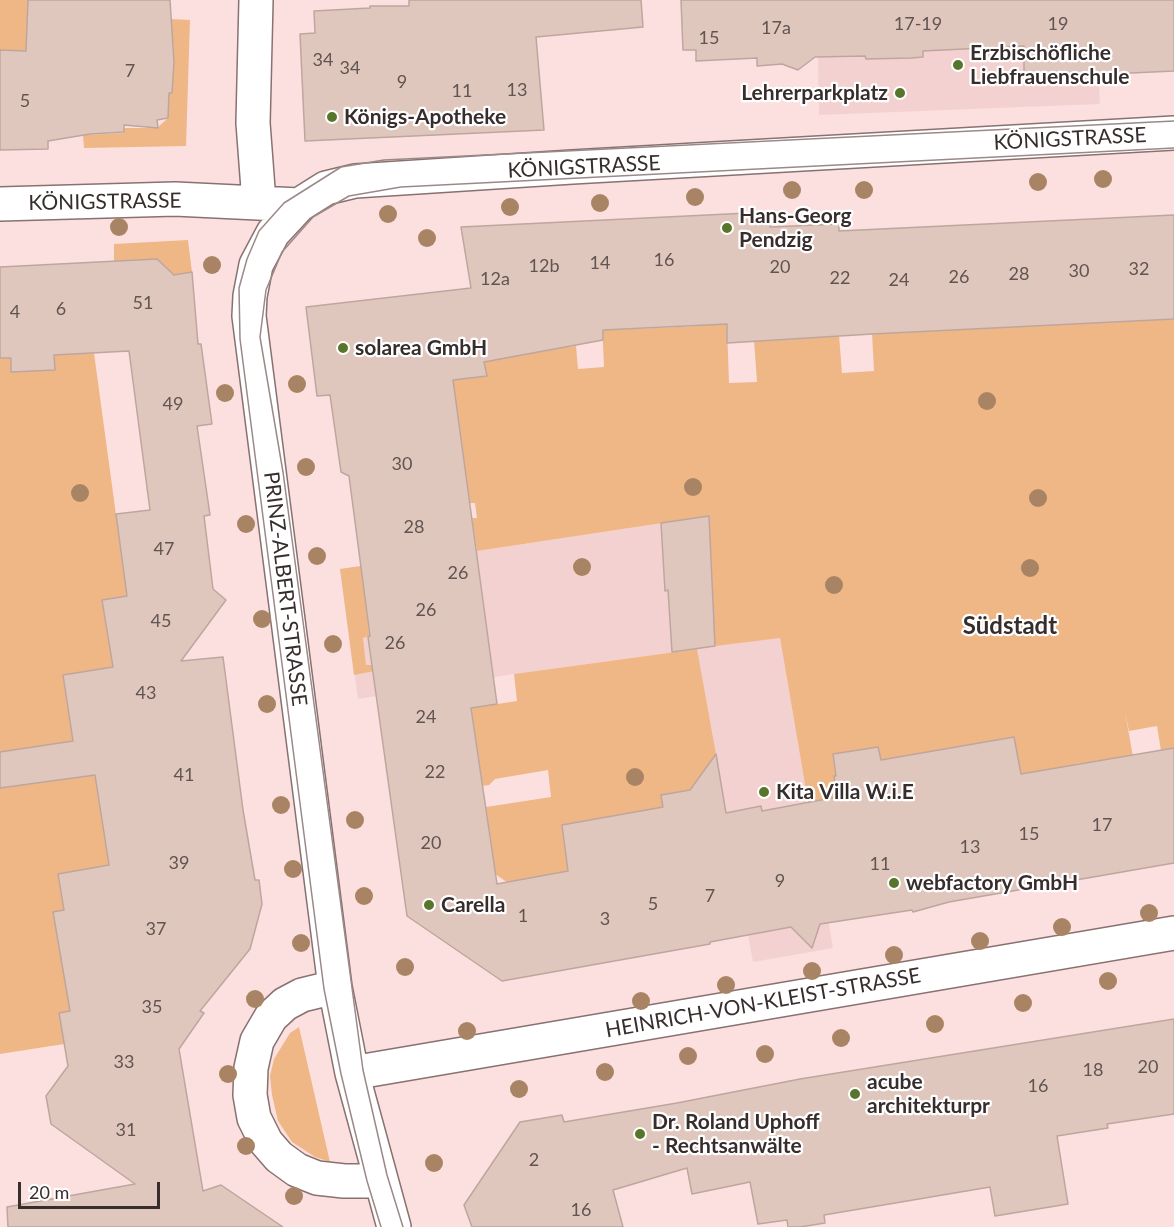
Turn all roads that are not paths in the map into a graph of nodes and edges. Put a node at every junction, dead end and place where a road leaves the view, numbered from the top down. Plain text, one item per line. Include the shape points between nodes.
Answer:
1 (256, 0) edge
2 (1174, 133) edge
3 (259, 202) junction
4 (0, 204) edge
5 (299, 205) junction
6 (1174, 933) edge
7 (335, 987) junction
8 (352, 1073) junction
9 (379, 1178) junction
10 (394, 1227) edge

1 - 3 street via 253,123
2 - 5 street, KÖNIGSTRASSE via 355,181 326,188
3 - 4 street, KÖNIGSTRASSE via 175,199
3 - 5 street, KÖNIGSTRASSE
5 - 7 street, PRINZ-ALBERT-STRASSE via 273,233 256,265 249,316
6 - 8 street, HEINRICH-VON-KLEIST-STRASSE
7 - 8 street, PRINZ-ALBERT-STRASSE
7 - 9 street via 302,995 271,1017 257,1041 251,1068 254,1118 266,1142 297,1170 317,1178 344,1181
8 - 9 street, PRINZ-ALBERT-STRASSE
9 - 10 street, PRINZ-ALBERT-STRASSE

